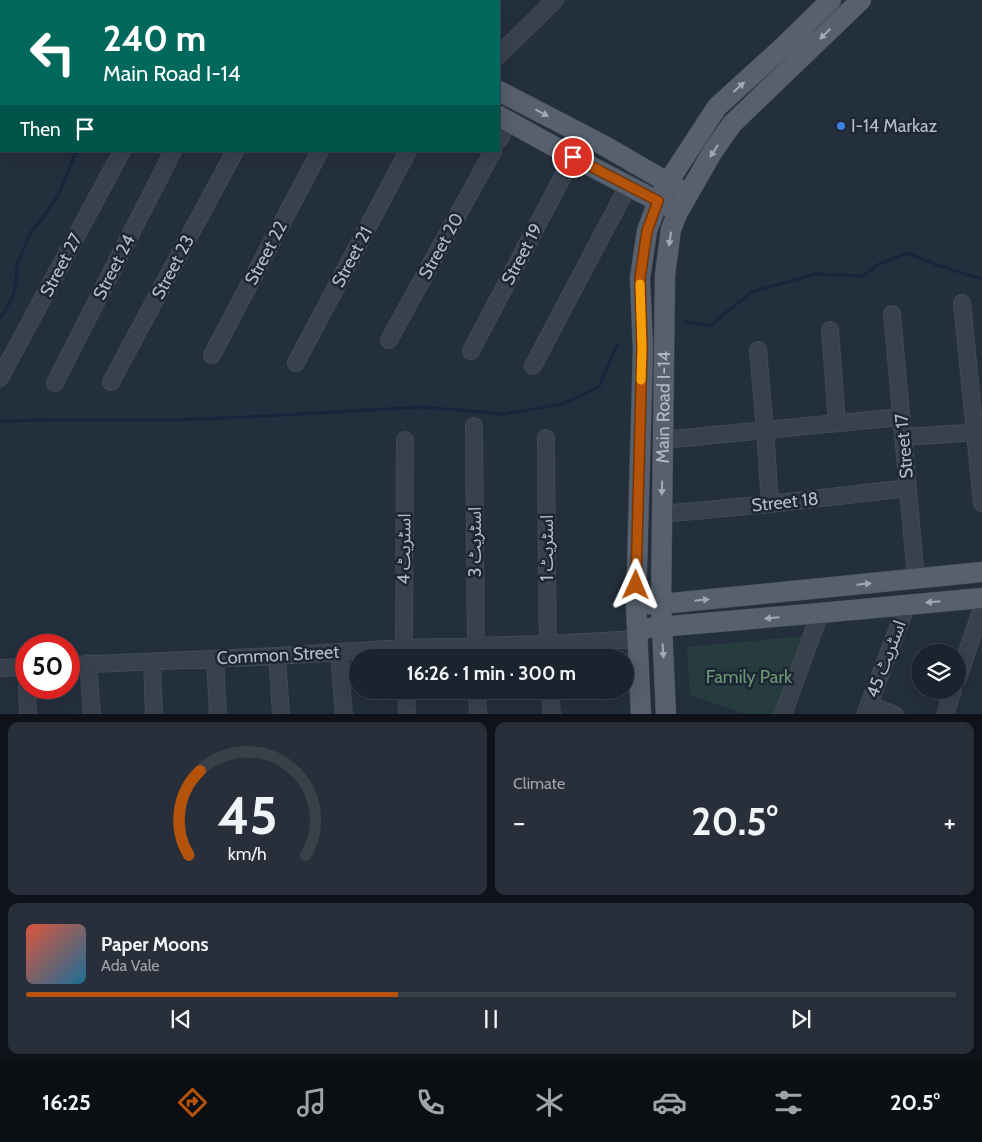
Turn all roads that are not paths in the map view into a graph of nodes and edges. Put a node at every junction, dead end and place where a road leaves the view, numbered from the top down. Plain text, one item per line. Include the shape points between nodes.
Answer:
1 (556, 0) edge
2 (831, 0) edge
3 (861, 0) edge
4 (500, 54) edge
5 (500, 92) edge
6 (504, 118) edge
7 (500, 136) edge
8 (121, 152) edge
9 (172, 152) edge
10 (234, 152) edge
11 (319, 152) edge
12 (407, 152) edge
13 (491, 152) edge
14 (573, 157) junction
15 (668, 182) junction
16 (628, 186) junction
17 (687, 194) junction
18 (658, 201) junction
19 (678, 212) junction
20 (962, 303) dead end
21 (892, 314) dead end
22 (830, 330) dead end
23 (389, 340) dead end
24 (758, 350) dead end
25 (471, 351) dead end
26 (212, 355) dead end
27 (296, 363) dead end
28 (533, 366) dead end
29 (0, 378) edge
30 (111, 382) dead end
31 (54, 383) dead end
32 (901, 417) junction
33 (837, 423) junction
34 (474, 426) dead end
35 (765, 430) junction
36 (978, 433) edge
37 (903, 437) junction
38 (546, 438) dead end
39 (405, 440) dead end
40 (663, 440) junction
41 (908, 488) junction
42 (982, 503) edge
43 (770, 504) junction
44 (662, 514) junction
45 (982, 572) edge
46 (916, 578) junction
47 (982, 598) edge
48 (661, 604) junction
49 (907, 604) junction
50 (636, 605) junction
51 (982, 608) edge
52 (820, 613) junction
53 (662, 627) junction
54 (637, 634) junction
55 (403, 649) edge
56 (476, 649) edge
57 (548, 649) edge
58 (558, 649) edge
59 (339, 652) junction
60 (349, 652) edge
61 (966, 655) edge
62 (277, 656) junction
63 (215, 659) junction
64 (152, 662) junction
65 (80, 664) edge
66 (88, 664) junction
67 (15, 667) edge
68 (0, 668) edge
69 (27, 699) edge
70 (406, 699) edge
71 (477, 699) edge
72 (551, 699) edge
73 (950, 699) edge
74 (867, 710) edge
75 (28, 714) edge
76 (92, 714) edge
77 (154, 714) edge
78 (218, 714) edge
79 (281, 714) edge
80 (344, 714) edge
81 (407, 714) edge
82 (478, 714) edge
83 (552, 714) edge
84 (640, 714) edge
85 (666, 714) edge
86 (783, 714) edge
87 (894, 714) edge
88 (945, 714) edge

1 - 4 street
15 -> 2 main road, Main Road I-14 via 717,107
3 -> 17 main road, Main Road I-14 via 732,124
5 -> 15 main road
6 - 7 street
6 - 14 main road
8 - 29 street, Street 27
9 - 31 street, Street 24
10 - 30 street, Street 23
11 - 26 street, Street 22
12 - 27 street, Street 21
13 - 23 street, Street 20
14 - 16 main road
14 - 25 street, Street 19
15 - 17 main road
15 - 18 main road, Main Road I-14
16 - 18 main road
16 - 28 street
17 - 19 main road, Main Road I-14
18 - 19 main road
18 - 50 main road, Main Road I-14 via 647,231 640,278 642,348
19 -> 40 main road, Main Road I-14 via 671,229 665,275
20 - 36 street
21 - 32 street, Street 17
22 - 33 street
24 - 35 street
32 - 33 street
32 - 37 street, Street 17
33 - 35 street
34 - 56 street, اسٹریٹ 3
35 - 40 street
35 - 43 street
36 - 37 street
36 - 42 street
37 - 41 street, Street 17
38 - 57 street, اسٹریٹ 1
39 - 55 street, اسٹریٹ 4
40 -> 44 main road, Main Road I-14
41 - 43 street, Street 18
41 - 46 street, Street 17
43 - 44 street, Street 18
44 - 48 main road, Main Road I-14
45 - 46 main road
48 -> 46 main road
47 -> 49 main road
48 - 50 main road
48 - 53 main road, Main Road I-14
49 - 52 main road
49 - 74 street, اسٹریٹ 45
50 - 54 main road, Main Road I-14
51 - 61 street
52 -> 53 main road
52 - 86 street
53 - 54 main road
53 -> 85 main road, Main Road I-14
54 - 58 street, Common Street
54 - 84 main road, Main Road I-14
59 - 60 street, Common Street
59 - 62 street, Common Street
59 - 80 street
62 - 63 street, Common Street
62 - 79 street
63 - 64 street, Common Street
63 - 78 street
64 - 66 street, Common Street
64 - 77 street
65 - 66 street, Common Street
66 - 76 street
67 - 68 street
69 - 75 street
70 - 81 street
71 - 82 street
72 - 83 street
73 - 88 street
74 - 87 street

